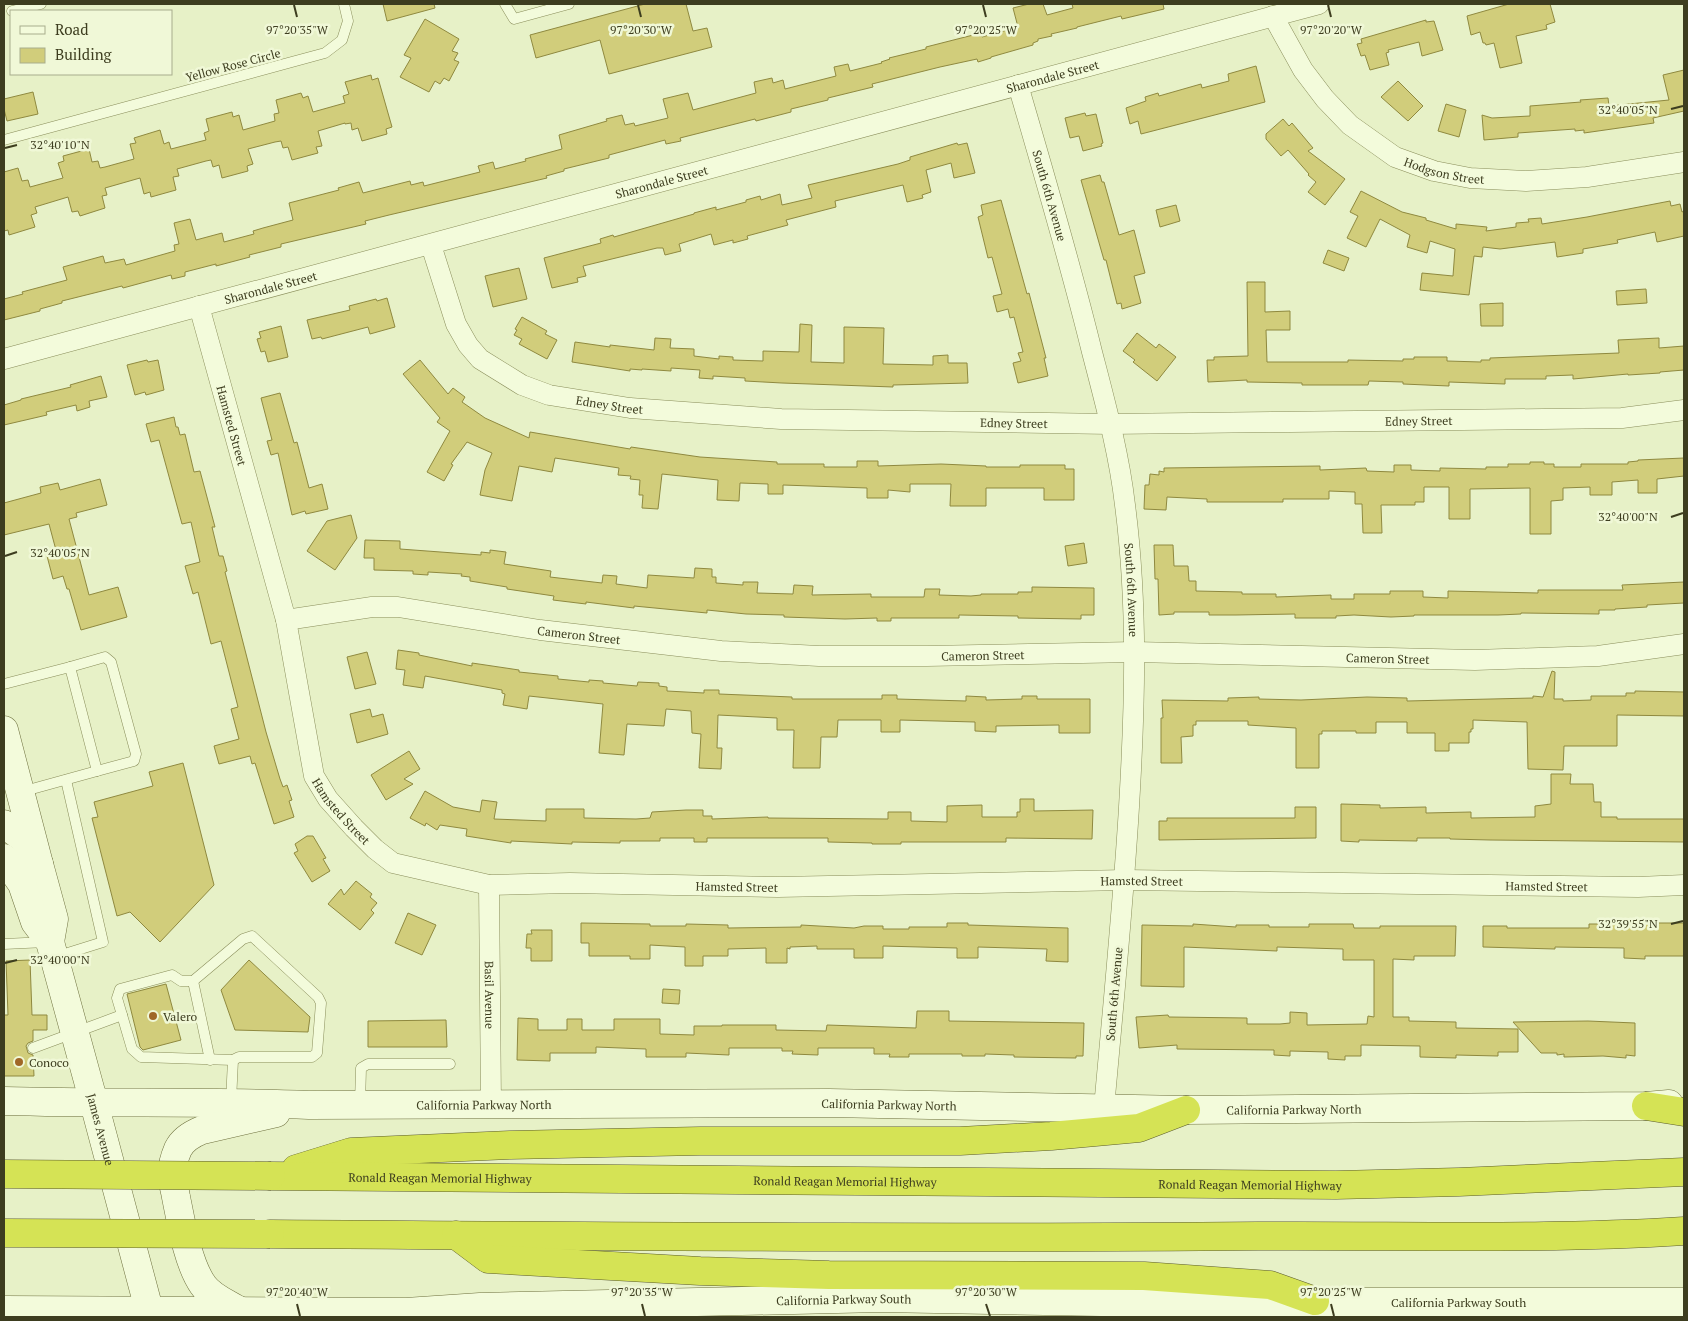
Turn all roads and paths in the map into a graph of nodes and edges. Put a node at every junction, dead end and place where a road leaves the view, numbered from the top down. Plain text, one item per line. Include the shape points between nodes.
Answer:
1 (41, 4) edge
2 (344, 4) edge
3 (505, 4) edge
4 (568, 4) edge
5 (1319, 4) edge
6 (16, 10) edge
7 (1273, 16) junction
8 (1018, 85) junction
9 (4, 140) edge
10 (1684, 162) edge
11 (431, 245) junction
12 (199, 306) junction
13 (4, 359) edge
14 (1684, 410) edge
15 (1110, 424) junction
16 (286, 620) junction
17 (1684, 644) edge
18 (1135, 652) junction
19 (70, 667) junction
20 (4, 684) edge
21 (4, 730) edge
22 (97, 771) junction
23 (66, 780) junction
24 (20, 792) junction
25 (4, 824) edge
26 (4, 858) edge
27 (39, 864) junction
28 (1125, 880) junction
29 (489, 885) junction
30 (1684, 886) edge
31 (4, 944) edge
32 (52, 949) junction
33 (193, 981) junction
34 (122, 1016) junction
35 (75, 1034) junction
36 (33, 1048) dead end
37 (210, 1060) junction
38 (233, 1060) junction
39 (450, 1064) dead end
40 (4, 1101) edge
41 (231, 1102) junction
42 (1684, 1102) edge
43 (94, 1103) junction
44 (491, 1104) junction
45 (309, 1105) junction
46 (360, 1105) junction
47 (1646, 1106) junction
48 (1104, 1108) junction
49 (1186, 1110) junction
50 (1684, 1112) edge
51 (1684, 1172) edge
52 (4, 1174) edge
53 (271, 1176) junction
54 (1684, 1231) edge
55 (4, 1233) edge
56 (456, 1236) junction
57 (1315, 1301) junction
58 (1684, 1302) edge
59 (1349, 1309) edge
60 (4, 1310) edge
61 (1102, 1310) edge
62 (482, 1312) edge
63 (255, 1313) edge
64 (48, 1314) edge
65 (150, 1314) edge
66 (325, 1315) edge
67 (379, 1315) edge

1 - 6 lane
2 - 9 lane, Yellow Rose Circle via 348,21 342,40 324,53
3 - 4 lane via 514,19
5 - 7 street, Sharondale Street
7 - 8 street, Sharondale Street
7 - 10 street, Hodgson Street via 1303,70 1350,125 1395,157 1434,171 1470,178 1526,181 1587,177
8 - 11 street, Sharondale Street
8 - 15 street, South 6th Avenue via 1065,244
11 - 12 street, Sharondale Street
11 - 15 street, Edney Street via 456,324 468,346 480,359 522,385 549,395 630,408 781,419
12 - 13 street, Sharondale Street
12 - 16 street, Hamsted Street
14 - 15 street, Edney Street via 1622,418
15 - 18 street, South 6th Avenue via 1126,506
16 - 18 street, Cameron Street via 372,607 398,607 540,630 721,651 819,656
16 - 29 street, Hamsted Street via 314,776 328,799 393,864
17 - 18 street, Cameron Street via 1598,656 1475,660
18 - 28 street, South 6th Avenue
19 - 20 lane
19 - 22 lane
19 - 22 lane via 105,658 111,662 136,754 134,761
21 - 24 main road
22 - 23 lane
23 - 24 lane
23 - 32 lane via 103,942
24 - 27 main road
25 - 27 main road, James Avenue via 23,838
26 - 32 main road, James Avenue via 22,884 35,922
27 - 32 main road, James Avenue via 54,919
28 - 29 street, Hamsted Street via 778,887 570,883
28 - 30 street, Hamsted Street
28 - 48 street, South 6th Avenue
29 - 44 street, Basil Avenue
31 - 32 lane
32 - 35 main road, James Avenue
33 - 34 lane via 181,981 172,975 120,989 117,998
33 - 37 lane
33 - 38 lane via 243,939 252,936 321,1003 317,1053 312,1057 239,1057
34 - 35 lane
34 - 37 lane via 132,1050 141,1057
35 - 36 lane
35 - 43 main road, James Avenue
37 - 38 lane
38 - 41 lane
39 - 46 lane via 368,1064 361,1068
40 - 43 main road, California Parkway North
41 - 43 main road, California Parkway North
41 - 45 main road, California Parkway North
42 - 47 main road, California Parkway North
43 - 65 main road, James Avenue
44 - 46 main road, California Parkway North
44 - 48 main road, California Parkway North via 829,1103
45 - 46 main road, California Parkway North
45 - 63 main road via 202,1130 183,1142 178,1150 172,1175 192,1262 203,1285 213,1295
47 - 49 main road, California Parkway North
47 - 50 highway
48 - 49 main road, California Parkway North
49 - 53 highway via 1140,1128 1042,1137 960,1141 576,1142 351,1152
51 - 53 highway, Ronald Reagan Memorial Highway via 1336,1185
52 - 53 highway, Ronald Reagan Memorial Highway, bridge
54 - 56 highway via 1447,1237
55 - 56 highway, bridge
56 - 57 highway via 488,1259 829,1275 1144,1276 1270,1284
57 - 59 main road, California Parkway South
57 - 61 main road, California Parkway South
58 - 59 main road, California Parkway South
60 - 64 main road, California Parkway South
61 - 62 main road, California Parkway South via 880,1298
62 - 67 main road, California Parkway South
63 - 65 main road, California Parkway South
63 - 66 main road, California Parkway South
64 - 65 main road, California Parkway South
66 - 67 main road, California Parkway South

